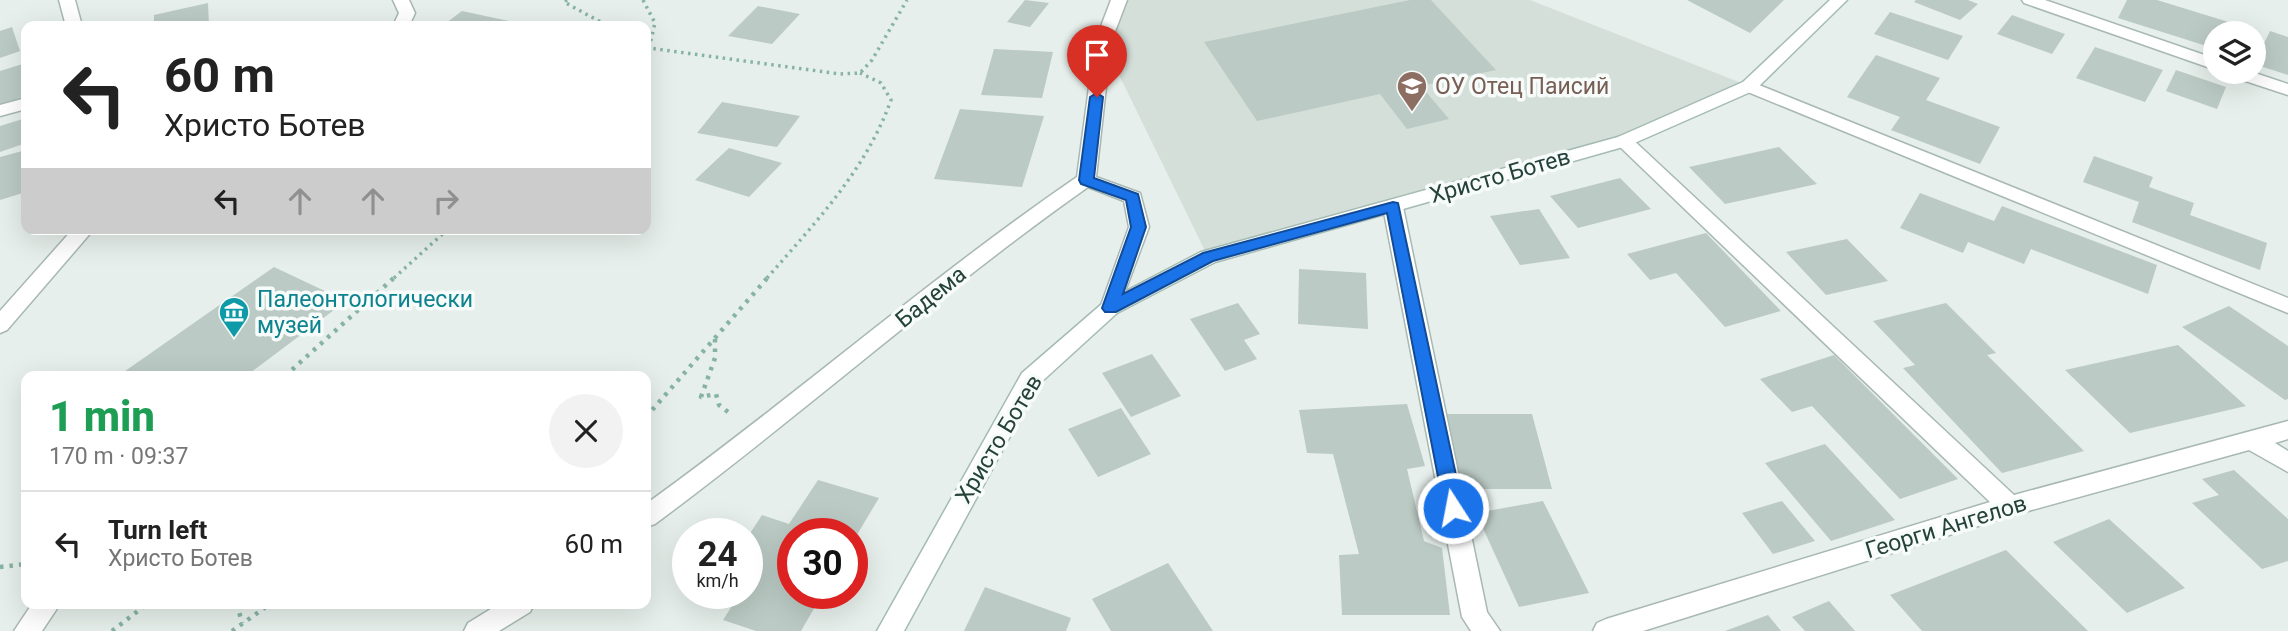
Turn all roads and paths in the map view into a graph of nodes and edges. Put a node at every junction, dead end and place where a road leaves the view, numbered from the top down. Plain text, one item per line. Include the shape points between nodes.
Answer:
1 (67, 0) edge
2 (401, 0) edge
3 (567, 0) edge
4 (643, 0) edge
5 (907, 0) edge
6 (1119, 0) edge
7 (1839, 0) edge
8 (2029, 0) edge
9 (73, 21) edge
10 (403, 21) edge
11 (599, 21) edge
12 (651, 34) edge
13 (651, 50) edge
14 (2203, 60) edge
15 (860, 73) junction
16 (2266, 82) edge
17 (1749, 86) junction
18 (2288, 90) edge
19 (21, 105) edge
20 (0, 111) edge
21 (1624, 141) junction
22 (1086, 180) junction
23 (1393, 207) junction
24 (78, 235) edge
25 (441, 235) edge
26 (2288, 306) edge
27 (1110, 308) junction
28 (0, 326) edge
29 (715, 338) junction
30 (291, 371) edge
31 (736, 407) dead end
32 (651, 411) edge
33 (2288, 430) edge
34 (2253, 441) junction
35 (2288, 463) edge
36 (2010, 506) junction
37 (651, 513) edge
38 (21, 565) edge
39 (0, 567) edge
40 (43, 609) edge
41 (141, 609) edge
42 (238, 609) edge
43 (263, 609) edge
44 (513, 609) edge
45 (242, 624) junction
46 (27, 631) edge
47 (112, 631) edge
48 (232, 631) edge
49 (478, 631) edge
50 (890, 631) edge
51 (1486, 631) edge
52 (1606, 631) edge

1 - 9 street
2 - 10 street via 407,13
3 - 11 path via 564,2
4 - 12 path via 654,23
5 - 15 path
6 - 22 street via 1103,42
7 - 17 street, Христо Ботев
8 - 14 street
13 - 15 path
15 - 29 path via 881,83 891,100 882,125 841,194
16 - 18 street
17 - 21 street, Христо Ботев
17 - 26 street
19 - 20 street
21 - 23 street, Христо Ботев
21 - 36 street
22 - 27 street via 1133,197 1139,227
22 - 37 street, Бадема via 1028,219 718,466
23 - 27 street, Христо Ботев via 1208,257
23 - 51 street via 1475,617
24 - 28 street
25 - 30 path
27 - 50 street, Христо Ботев via 1030,379
29 - 31 path via 715,358 701,397 716,394 719,405 728,411
29 - 32 path
33 - 34 street, Георги Ангелов
34 - 35 street
34 - 36 street, Георги Ангелов
36 - 52 street, Георги Ангелов
38 - 39 path
40 - 46 street
41 - 47 path
42 - 45 path
43 - 45 path
44 - 49 street
45 - 48 path

